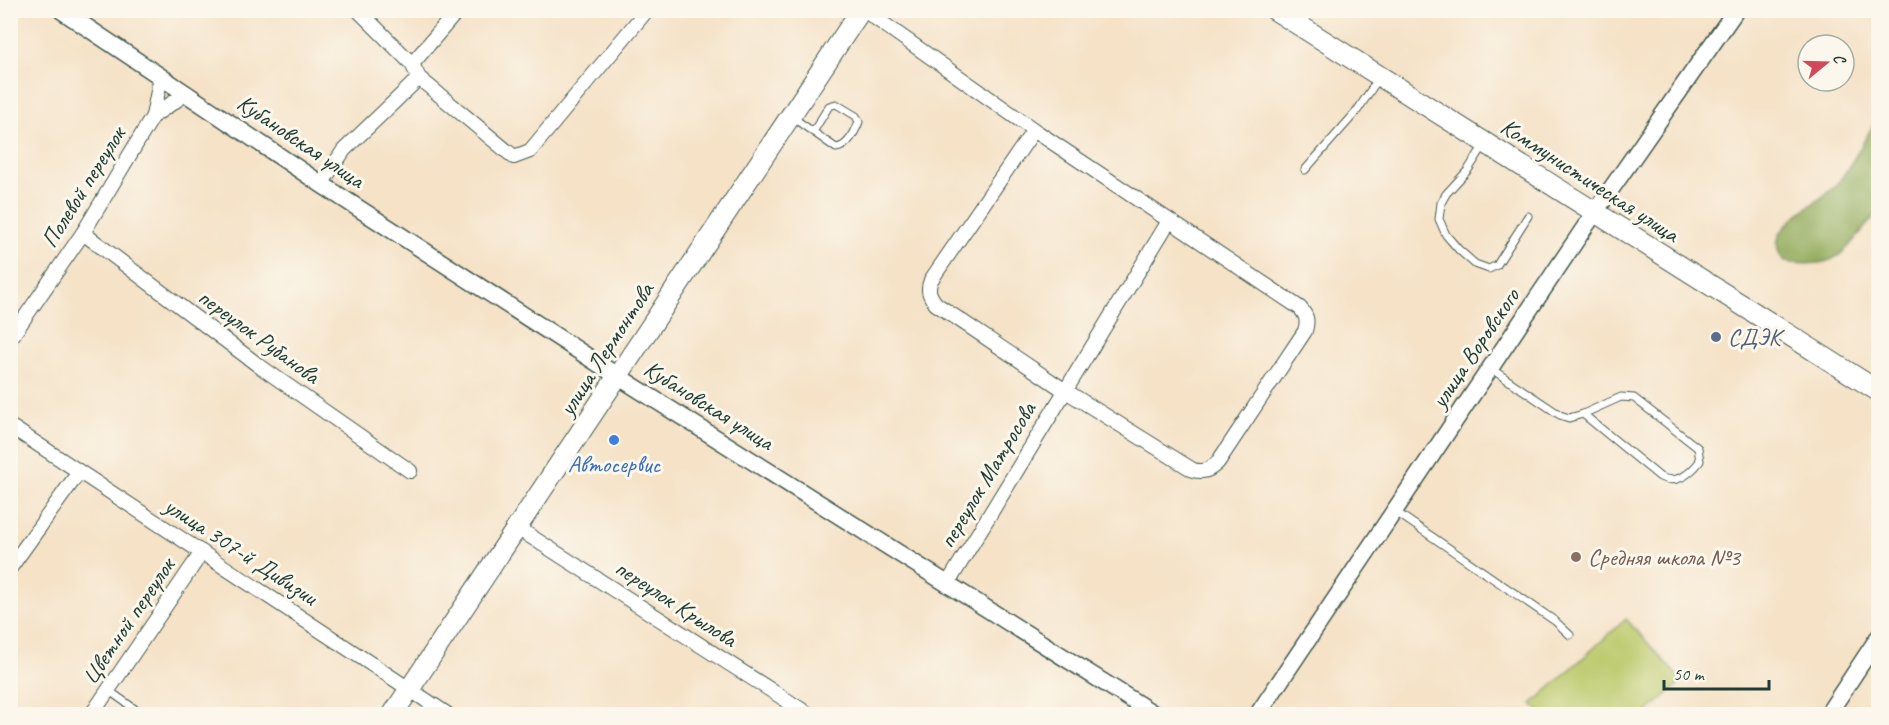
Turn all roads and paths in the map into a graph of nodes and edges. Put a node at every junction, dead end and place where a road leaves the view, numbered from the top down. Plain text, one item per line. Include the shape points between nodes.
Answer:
1 (61, 10) edge
2 (358, 10) edge
3 (458, 10) edge
4 (648, 10) edge
5 (862, 10) edge
6 (1275, 10) edge
7 (1736, 10) edge
8 (412, 64) junction
9 (161, 76) junction
10 (1379, 76) junction
11 (419, 78) junction
12 (187, 93) junction
13 (153, 116) junction
14 (790, 116) junction
15 (1034, 129) junction
16 (813, 132) junction
17 (1485, 143) junction
18 (1305, 170) dead end
19 (321, 184) junction
20 (1595, 212) junction
21 (1528, 216) dead end
22 (1169, 221) junction
23 (83, 233) junction
24 (10, 339) edge
25 (1491, 368) junction
26 (619, 377) junction
27 (1064, 390) junction
28 (1878, 391) edge
29 (1583, 414) junction
30 (10, 426) edge
31 (410, 471) dead end
32 (79, 472) junction
33 (1395, 511) junction
34 (519, 529) junction
35 (202, 552) junction
36 (10, 568) edge
37 (948, 583) junction
38 (1570, 635) dead end
39 (1878, 638) edge
40 (1874, 656) edge
41 (108, 690) junction
42 (410, 690) junction
43 (92, 714) edge
44 (142, 714) edge
45 (393, 714) edge
46 (447, 714) edge
47 (808, 714) edge
48 (1154, 714) edge
49 (1258, 714) edge
50 (1828, 714) edge

1 - 9 street, Кубановская улица
2 - 8 street
3 - 8 street
4 - 11 street via 530,151 520,157 509,155
5 - 14 main road, улица Лермонтова
5 - 15 street, переулок Матросова
6 - 10 main road, Коммунистическая улица
7 - 20 street, улица Воровского
8 - 11 street
9 - 12 street, Кубановская улица
9 - 13 street, Полевой переулок
10 - 17 main road, Коммунистическая улица
10 - 18 lane via 1357,111
11 - 19 street via 344,150
12 - 13 street, Полевой переулок
12 - 19 street, Кубановская улица
13 - 23 street, Полевой переулок
14 - 16 lane
14 - 26 main road, улица Лермонтова
15 - 22 street, переулок Матросова
15 - 27 street, переулок Матросова via 928,288 936,304
16 - 16 lane via 839,148 859,122 836,104 829,106
17 - 20 main road, Коммунистическая улица
17 - 21 lane via 1441,203 1441,228 1467,258 1489,268 1497,265
19 - 26 street, Кубановская улица
20 - 25 street, улица Воровского
20 - 28 main road, Коммунистическая улица
22 - 27 street, переулок Матросова
22 - 27 street, переулок Матросова via 1300,308 1308,323 1305,331 1218,462 1202,472
23 - 24 street, Полевой переулок
23 - 31 street, переулок Рубанова via 232,346
25 - 29 lane via 1560,415 1569,418
25 - 33 street, улица Воровского
26 - 34 main road, улица Лермонтова
26 - 37 street, Кубановская улица
27 - 37 street, переулок Матросова
29 - 29 lane via 1621,397 1634,398 1698,448 1700,461 1688,475 1666,480
30 - 32 street, улица 307-й Дивизии
32 - 35 street, улица 307-й Дивизии
32 - 36 street
33 - 38 lane
33 - 49 street, улица Воровского
34 - 42 main road, улица Лермонтова
34 - 47 street, переулок Крылова
35 - 41 street, Цветной переулок
35 - 42 street, улица 307-й Дивизии
37 - 48 street, Кубановская улица
39 - 40 street
40 - 50 street
41 - 43 street, Цветной переулок
41 - 44 lane
42 - 45 main road, улица Лермонтова
42 - 46 street, улица 307-й Дивизии

